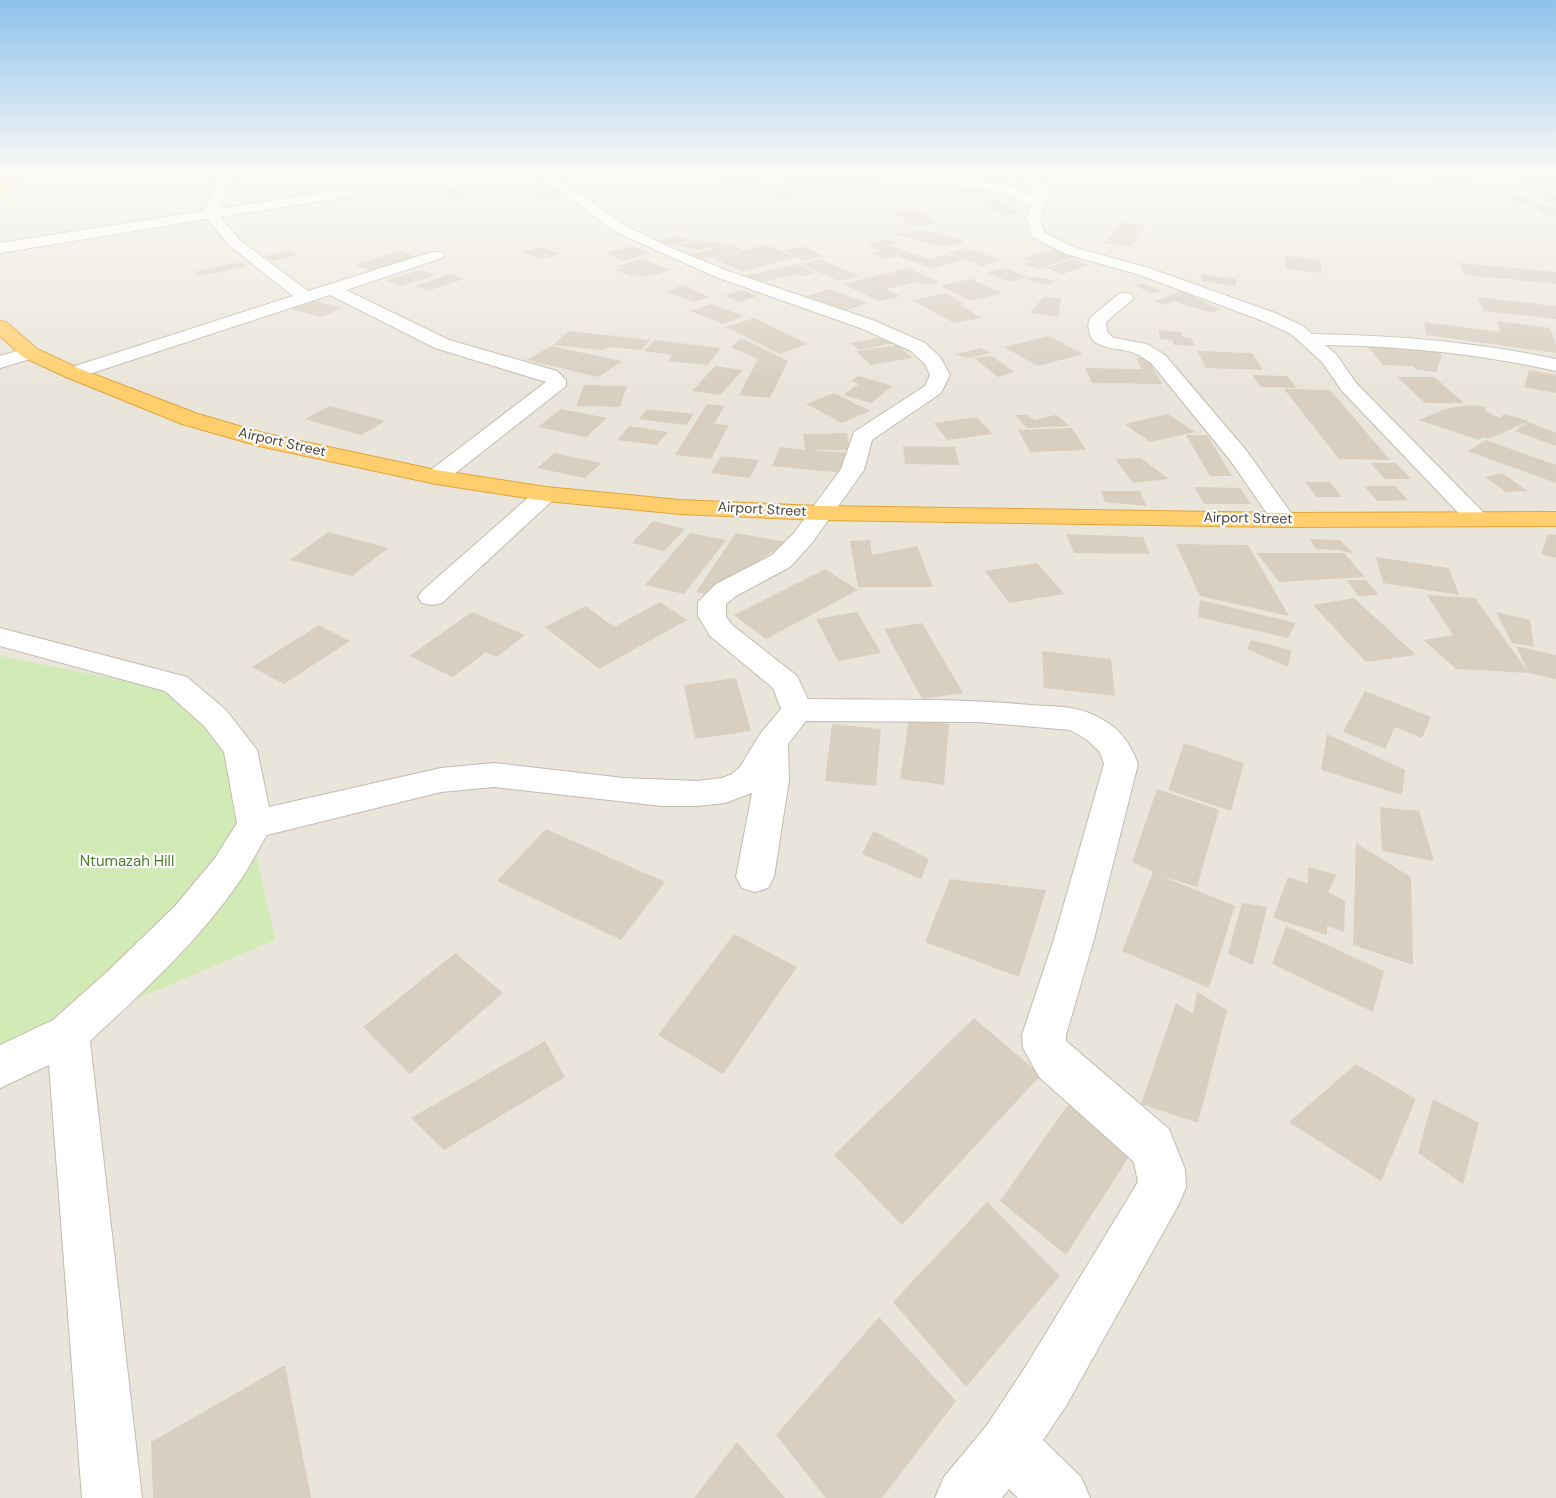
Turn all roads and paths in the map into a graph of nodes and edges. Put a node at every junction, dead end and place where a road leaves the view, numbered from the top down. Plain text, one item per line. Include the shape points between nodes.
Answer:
1 (25, 244) edge
2 (236, 244) edge
3 (652, 244) edge
4 (1057, 244) edge
5 (0, 248) edge
6 (437, 255) dead end
7 (330, 289) junction
8 (305, 297) junction
9 (1125, 298) dead end
10 (0, 326) edge
11 (1308, 339) junction
12 (30, 353) junction
13 (1556, 356) edge
14 (1535, 360) junction
15 (0, 362) edge
16 (1556, 365) edge
17 (73, 373) junction
18 (436, 477) junction
19 (546, 494) junction
20 (819, 513) junction
21 (1478, 519) junction
22 (1556, 519) edge
23 (1284, 520) junction
24 (432, 597) dead end
25 (0, 637) edge
26 (784, 726) junction
27 (255, 824) junction
28 (755, 877) dead end
29 (68, 1034) junction
30 (0, 1067) edge
31 (1007, 1445) junction
32 (112, 1498) edge
33 (965, 1498) edge
34 (1060, 1498) edge

1 - 5 street
2 - 8 street
3 - 20 street via 732,278 868,325 918,347 933,361 940,375 934,389 862,437 852,470
4 - 11 street via 1269,317
6 - 7 street
7 - 8 street
7 - 18 street via 442,345 550,375 556,380 556,386
8 - 17 street
9 - 23 street via 1097,321 1098,334 1108,342 1140,348 1158,359 1238,455
10 - 12 highway, Airport Street
11 - 14 street via 1450,345
11 - 21 street via 1329,358 1349,387
12 - 15 street
12 - 17 highway, Airport Street
13 - 14 street
14 - 16 street
17 - 18 highway, Airport Street via 190,419 259,439
18 - 19 highway, Airport Street
19 - 20 highway, Airport Street via 680,507
19 - 24 street
20 - 23 highway, Airport Street
20 - 26 street via 781,561 726,590 712,602 712,616 720,630 786,683
21 - 22 highway, Airport Street
21 - 23 highway, Airport Street
25 - 27 street via 176,684 215,718 240,750
26 - 27 street via 746,783 710,794 669,794 494,775 468,776
26 - 28 street
26 - 31 street via 978,711 1077,720 1114,747 1121,764 1044,1035 1046,1048 1055,1062 1152,1146 1161,1169 1162,1187 1046,1386
27 - 29 street via 228,868 189,917
29 - 30 street
29 - 32 street
31 - 33 street
31 - 34 street

